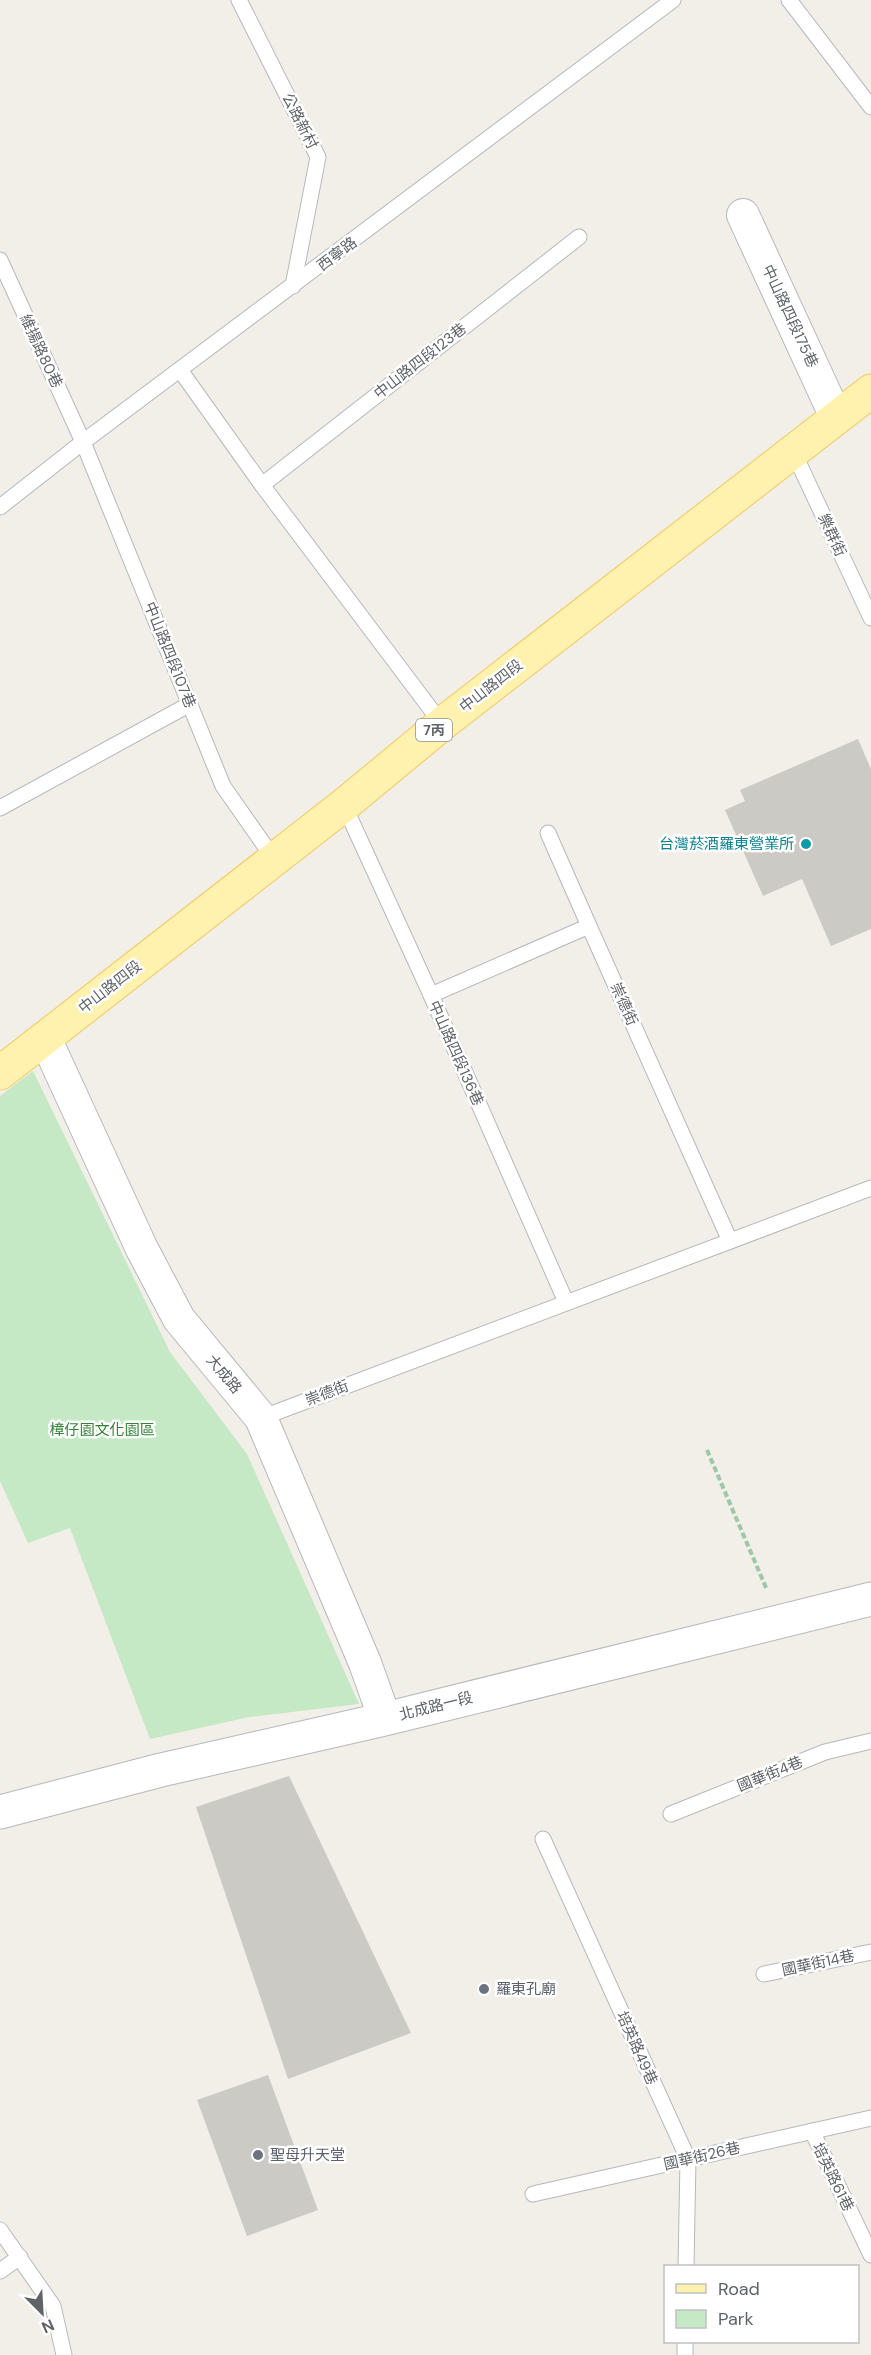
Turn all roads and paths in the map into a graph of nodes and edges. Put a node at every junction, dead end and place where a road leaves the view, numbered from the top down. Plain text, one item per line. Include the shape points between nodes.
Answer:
1 (239, 0) edge
2 (673, 0) edge
3 (789, 0) edge
4 (871, 107) edge
5 (743, 215) dead end
6 (579, 237) dead end
7 (0, 260) edge
8 (293, 286) junction
9 (180, 370) junction
10 (871, 391) edge
11 (836, 417) junction
12 (83, 442) junction
13 (793, 451) junction
14 (262, 485) junction
15 (0, 507) edge
16 (871, 618) edge
17 (190, 704) junction
18 (442, 724) junction
19 (344, 805) junction
20 (0, 808) edge
21 (548, 833) dead end
22 (274, 859) junction
23 (589, 926) junction
24 (431, 996) junction
25 (45, 1038) junction
26 (0, 1073) edge
27 (871, 1188) edge
28 (730, 1241) junction
29 (566, 1302) junction
30 (261, 1418) junction
31 (707, 1450) dead end
32 (871, 1599) edge
33 (780, 1622) junction
34 (385, 1719) junction
35 (871, 1741) edge
36 (0, 1812) edge
37 (671, 1814) dead end
38 (543, 1839) dead end
39 (871, 1952) edge
40 (764, 1974) dead end
41 (871, 2118) edge
42 (812, 2131) junction
43 (688, 2159) junction
44 (533, 2194) dead end
45 (0, 2230) edge
46 (871, 2255) edge
47 (20, 2257) junction
48 (686, 2265) edge
49 (0, 2271) edge
50 (64, 2355) edge

1 - 8 lane, 公路新村 via 318,157
2 - 8 lane, 西寧路
3 - 4 lane
5 - 11 street, 中山路四段175巷
6 - 14 lane, 中山路四段123巷
7 - 12 lane, 維揚路80巷
8 - 9 lane, 西寧路
9 - 12 lane, 西寧路
9 - 14 lane
10 - 11 main road, 中山路四段 / 7丙
11 - 13 main road, 中山路四段 / 7丙
12 - 15 lane, 西寧路
12 - 17 lane, 中山路四段107巷
13 - 16 lane, 樂群街
13 - 18 main road, 中山路四段 / 7丙
14 - 18 lane
17 - 20 lane
17 - 22 lane, 中山路四段107巷 via 223,786
18 - 19 main road, 中山路四段 / 7丙
19 - 22 main road, 中山路四段 / 7丙
19 - 24 lane, 中山路四段136巷
21 - 23 lane, 崇德街
22 - 25 main road, 中山路四段 / 7丙
23 - 24 lane
23 - 28 lane, 崇德街
24 - 29 lane, 中山路四段136巷
25 - 26 main road, 中山路四段 / 7丙
25 - 30 street, 大成路 via 142,1249 179,1319
27 - 28 lane, 崇德街
28 - 29 lane, 崇德街
29 - 30 lane, 崇德街
30 - 34 street, 大成路
31 - 33 path
32 - 33 street, 北成路一段
33 - 34 street, 北成路一段
34 - 36 street, 北成路一段 via 161,1770
35 - 37 lane, 國華街4巷 via 825,1752
38 - 43 lane, 培英路49巷
39 - 40 lane, 國華街14巷
41 - 42 lane, 國華街26巷
42 - 43 lane, 國華街26巷
42 - 46 lane, 培英路61巷
43 - 44 lane, 國華街26巷
43 - 48 lane, 培英路49巷
45 - 47 lane
47 - 49 lane
47 - 50 lane via 53,2306

